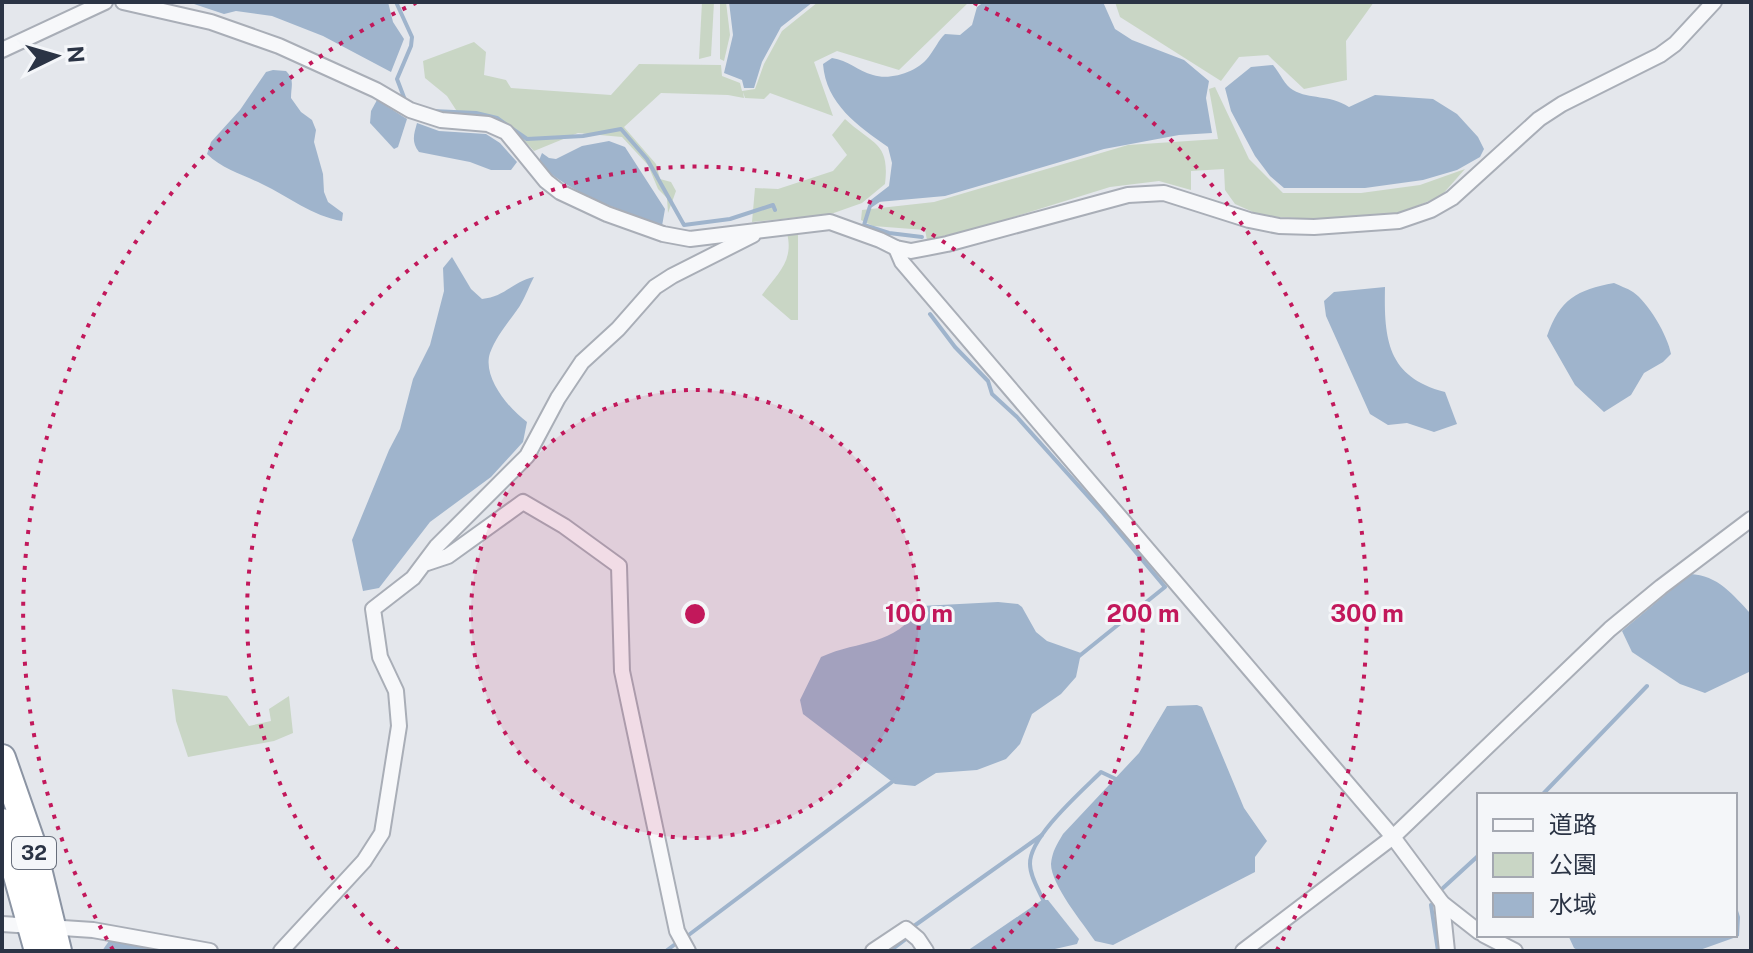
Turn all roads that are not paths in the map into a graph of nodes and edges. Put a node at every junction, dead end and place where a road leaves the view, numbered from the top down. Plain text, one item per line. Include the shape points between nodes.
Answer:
1 (105, 2) edge
2 (123, 2) edge
3 (1714, 2) edge
4 (2, 50) edge
5 (762, 230) junction
6 (896, 248) junction
7 (1751, 519) edge
8 (427, 563) junction
9 (2, 758) edge
10 (2, 822) edge
11 (1393, 837) junction
12 (1442, 903) junction
13 (2, 924) edge
14 (1477, 930) edge
15 (47, 934) edge
16 (1488, 937) edge
17 (38, 951) edge
18 (210, 951) edge
19 (281, 951) edge
20 (688, 951) edge
21 (873, 951) edge
22 (926, 951) edge
23 (1243, 951) edge
24 (1447, 951) edge
25 (1515, 951) edge

1 - 4 street
2 - 5 street via 211,22 279,46 425,115 488,124 506,132 560,192 663,234 690,239
3 - 6 street via 1660,55 1562,104 1452,198 1399,221 1279,226 1164,193 1128,195 947,244 911,251
5 - 6 street via 830,222
5 - 8 street via 655,287 582,362 527,456 437,546
6 - 11 street via 902,262
7 - 11 street via 1610,629
8 - 19 street via 373,609 380,657 396,691 399,726 382,833 364,861
8 - 20 street via 448,556 523,502 619,566 622,671 677,931
9 - 15 highway, 32 via 32,844
10 - 15 highway, 32
11 - 12 street
11 - 23 street
12 - 14 street
12 - 24 street
13 - 15 street
15 - 17 highway, 32
15 - 18 street via 108,932
16 - 25 street
21 - 22 street via 906,929

